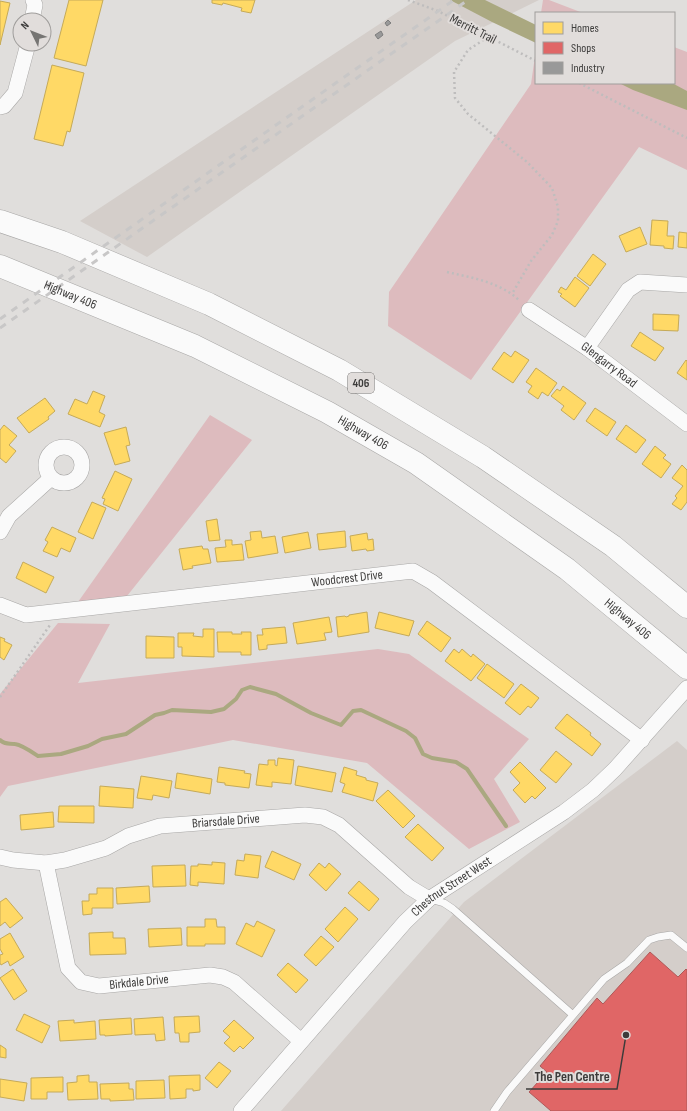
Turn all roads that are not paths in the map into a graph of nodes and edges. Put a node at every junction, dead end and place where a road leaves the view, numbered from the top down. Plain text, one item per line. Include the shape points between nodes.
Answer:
1 (26, 52) edge
2 (0, 107) edge
3 (0, 221) edge
4 (0, 266) edge
5 (687, 285) edge
6 (529, 310) dead end
7 (587, 348) junction
8 (687, 424) edge
9 (51, 478) dead end
10 (0, 532) edge
11 (0, 605) edge
12 (687, 607) edge
13 (679, 661) edge
14 (687, 688) edge
15 (642, 740) junction
16 (0, 857) edge
17 (46, 862) junction
18 (429, 899) junction
19 (687, 948) edge
20 (573, 1015) junction
21 (301, 1041) junction
22 (241, 1111) edge
23 (494, 1111) edge

1 - 2 street via 15,93
3 - 12 highway, 406 via 62,242 209,304 339,370 483,457 614,546
4 - 13 highway, Highway 406 via 195,346 327,412 416,463 567,569
5 - 7 street via 640,282 628,290
6 - 7 street, Glengarry Road
7 - 8 street, Glengarry Road
9 - 10 street via 9,516
11 - 15 street, Woodcrest Drive via 26,615 413,571 432,582
14 - 15 street, Chestnut Street West
15 - 18 street, Chestnut Street West via 593,790 564,812
16 - 17 street, Briarsdale Drive
17 - 18 street, Briarsdale Drive via 65,860 106,848 128,836 160,826 305,815 323,818 339,825 409,887
17 - 21 street, Birkdale Drive via 68,968 81,982 99,986 210,975 223,977 234,982
18 - 20 lane via 444,903 453,909
18 - 21 street, Chestnut Street West via 405,922
19 - 20 lane via 671,935 649,940 627,963 604,979
20 - 23 lane via 507,1092
21 - 22 street, Chestnut Street West

